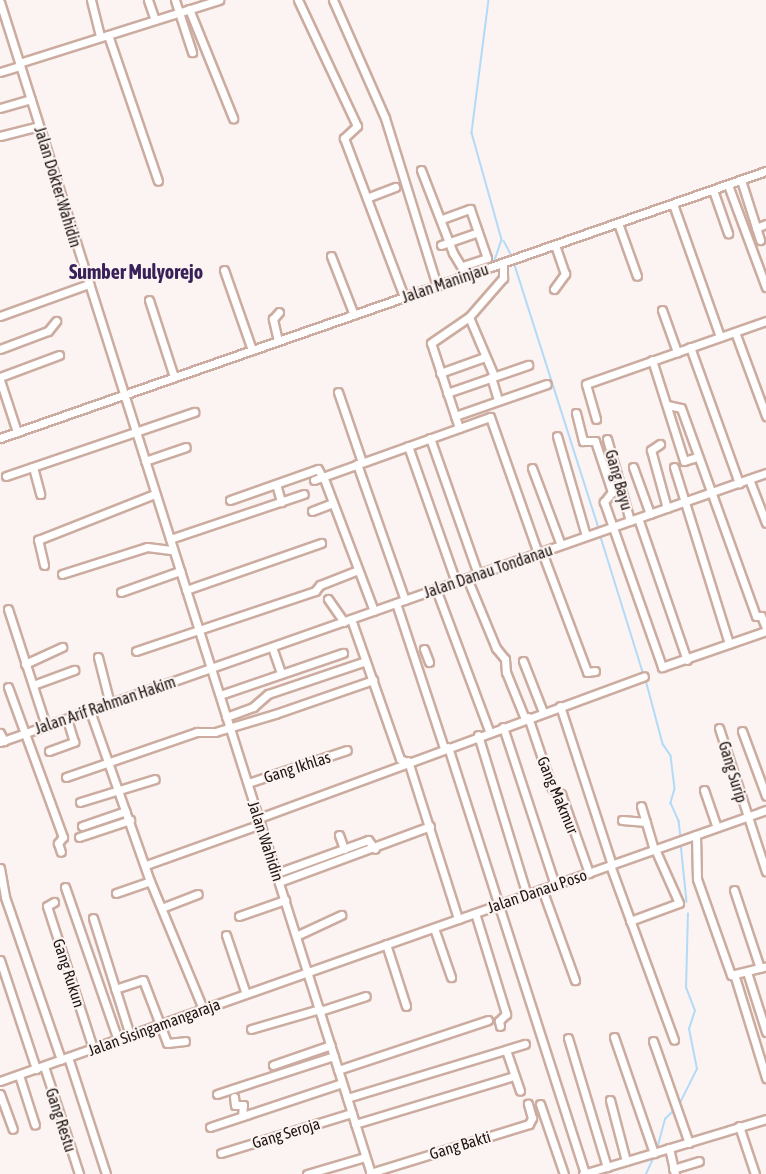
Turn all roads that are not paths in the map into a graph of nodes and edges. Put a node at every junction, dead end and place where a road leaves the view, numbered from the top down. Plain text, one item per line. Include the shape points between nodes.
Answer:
1 (91, 0) edge
2 (148, 0) edge
3 (174, 0) edge
4 (219, 0) edge
5 (298, 0) edge
6 (333, 0) edge
7 (0, 2) edge
8 (189, 9) junction
9 (178, 13) junction
10 (155, 20) junction
11 (9, 30) junction
12 (0, 33) edge
13 (108, 35) junction
14 (100, 37) junction
15 (192, 52) dead end
16 (20, 64) junction
17 (0, 72) edge
18 (30, 99) junction
19 (0, 108) edge
20 (233, 118) dead end
21 (39, 126) junction
22 (0, 136) edge
23 (421, 170) dead end
24 (766, 171) edge
25 (741, 180) junction
26 (159, 181) dead end
27 (728, 185) junction
28 (395, 187) dead end
29 (713, 190) junction
30 (369, 197) junction
31 (673, 204) junction
32 (442, 219) junction
33 (618, 223) junction
34 (766, 224) edge
35 (756, 228) junction
36 (478, 232) junction
37 (728, 233) dead end
38 (760, 240) dead end
39 (450, 242) junction
40 (441, 245) dead end
41 (555, 245) junction
42 (331, 256) dead end
43 (485, 258) junction
44 (501, 264) junction
45 (463, 266) junction
46 (489, 268) junction
47 (224, 270) dead end
48 (467, 276) junction
49 (637, 276) dead end
50 (89, 284) junction
51 (437, 286) junction
52 (766, 287) edge
53 (554, 289) dead end
54 (404, 297) junction
55 (149, 300) dead end
56 (662, 310) dead end
57 (279, 312) dead end
58 (354, 315) junction
59 (0, 316) edge
60 (469, 317) junction
61 (56, 321) dead end
62 (765, 324) edge
63 (735, 332) junction
64 (720, 337) junction
65 (278, 341) junction
66 (690, 347) junction
67 (0, 349) edge
68 (252, 350) junction
69 (677, 352) junction
70 (59, 355) dead end
71 (484, 357) junction
72 (652, 360) junction
73 (528, 365) dead end
74 (440, 373) junction
75 (174, 377) junction
76 (493, 377) junction
77 (0, 379) edge
78 (547, 384) dead end
79 (338, 392) dead end
80 (447, 393) junction
81 (124, 395) junction
82 (498, 400) junction
83 (8, 404) junction
84 (667, 405) junction
85 (0, 407) edge
86 (194, 412) dead end
87 (576, 413) dead end
88 (455, 416) junction
89 (766, 416) edge
90 (596, 419) dead end
91 (459, 428) junction
92 (17, 432) junction
93 (136, 432) junction
94 (557, 436) dead end
95 (0, 438) edge
96 (430, 438) junction
97 (607, 439) dead end
98 (660, 444) dead end
99 (408, 446) junction
100 (186, 447) dead end
101 (697, 457) junction
102 (145, 461) junction
103 (360, 463) junction
104 (33, 467) junction
105 (633, 467) dead end
106 (674, 467) dead end
107 (532, 468) dead end
108 (766, 473) edge
109 (6, 476) dead end
110 (323, 477) junction
111 (749, 479) junction
112 (314, 480) dead end
113 (739, 483) junction
114 (276, 484) junction
115 (711, 492) junction
116 (40, 494) dead end
117 (155, 494) junction
118 (304, 494) dead end
119 (230, 500) dead end
120 (281, 502) junction
121 (684, 502) junction
122 (333, 503) junction
123 (160, 508) joint
124 (667, 508) junction
125 (312, 511) dead end
126 (650, 514) junction
127 (634, 520) junction
128 (766, 523) edge
129 (613, 527) junction
130 (586, 536) junction
131 (170, 539) junction
132 (321, 543) dead end
133 (561, 545) junction
134 (173, 550) junction
135 (540, 553) junction
136 (44, 565) dead end
137 (358, 570) junction
138 (180, 571) junction
139 (62, 574) dead end
140 (478, 574) junction
141 (468, 578) junction
142 (456, 582) junction
143 (436, 589) junction
144 (186, 590) junction
145 (121, 592) dead end
146 (328, 599) dead end
147 (405, 600) junction
148 (396, 603) junction
149 (8, 609) dead end
150 (374, 611) junction
151 (347, 620) junction
152 (199, 629) junction
153 (766, 630) edge
154 (729, 644) junction
155 (272, 647) junction
156 (62, 648) dead end
157 (424, 649) dead end
158 (136, 651) dead end
159 (343, 653) dead end
160 (98, 657) dead end
161 (687, 660) junction
162 (366, 661) junction
163 (523, 661) dead end
164 (415, 662) junction
165 (25, 664) junction
166 (211, 668) junction
167 (74, 670) dead end
168 (595, 671) dead end
169 (281, 673) junction
170 (644, 676) dead end
171 (373, 680) junction
172 (33, 685) junction
173 (8, 687) dead end
174 (220, 695) junction
175 (110, 704) junction
176 (560, 706) junction
177 (90, 711) junction
178 (543, 712) junction
179 (226, 717) junction
180 (527, 718) junction
181 (67, 719) junction
182 (46, 726) junction
183 (230, 727) junction
184 (503, 727) junction
185 (720, 728) dead end
186 (489, 731) junction
187 (742, 731) dead end
188 (0, 733) edge
189 (24, 734) junction
190 (478, 735) junction
191 (2, 742) edge
192 (446, 748) junction
193 (347, 750) dead end
194 (49, 751) dead end
195 (406, 761) junction
196 (108, 762) junction
197 (66, 777) dead end
198 (155, 779) dead end
199 (248, 783) junction
200 (119, 790) junction
201 (704, 790) dead end
202 (766, 796) edge
203 (80, 802) dead end
204 (641, 806) dead end
205 (766, 810) edge
206 (126, 811) junction
207 (746, 817) junction
208 (130, 820) junction
209 (622, 820) dead end
210 (260, 821) junction
211 (646, 822) junction
212 (82, 826) dead end
213 (430, 826) junction
214 (717, 827) junction
215 (339, 835) dead end
216 (696, 835) junction
217 (79, 837) dead end
218 (344, 849) junction
219 (375, 849) junction
220 (655, 850) junction
221 (61, 852) dead end
222 (332, 854) junction
223 (335, 863) junction
224 (146, 865) junction
225 (611, 865) junction
226 (0, 868) edge
227 (766, 872) edge
228 (276, 873) junction
229 (589, 873) junction
230 (150, 881) junction
231 (279, 882) junction
232 (555, 885) junction
233 (65, 887) dead end
234 (542, 889) junction
235 (734, 890) dead end
236 (116, 893) dead end
237 (198, 894) dead end
238 (527, 895) junction
239 (2, 898) edge
240 (285, 900) junction
241 (54, 902) dead end
242 (498, 905) junction
243 (164, 907) junction
244 (475, 913) junction
245 (341, 915) dead end
246 (239, 916) dead end
247 (93, 918) dead end
248 (458, 919) junction
249 (630, 921) junction
250 (434, 928) junction
251 (226, 935) dead end
252 (296, 936) junction
253 (386, 944) junction
254 (0, 960) edge
255 (763, 967) edge
256 (308, 972) junction
257 (747, 972) junction
258 (451, 977) dead end
259 (735, 977) junction
260 (575, 980) dead end
261 (115, 989) junction
262 (246, 994) junction
263 (366, 996) dead end
264 (406, 1006) dead end
265 (203, 1010) junction
266 (320, 1010) junction
267 (488, 1020) dead end
268 (161, 1024) junction
269 (500, 1026) dead end
270 (251, 1029) dead end
271 (766, 1032) edge
272 (130, 1035) junction
273 (614, 1036) dead end
274 (568, 1038) dead end
275 (118, 1040) junction
276 (674, 1040) dead end
277 (186, 1041) dead end
278 (653, 1041) dead end
279 (525, 1044) dead end
280 (331, 1045) junction
281 (93, 1048) junction
282 (506, 1050) junction
283 (334, 1056) junction
284 (65, 1058) junction
285 (273, 1065) dead end
286 (40, 1067) junction
287 (338, 1070) junction
288 (19, 1075) junction
289 (514, 1076) junction
290 (766, 1078) edge
291 (0, 1081) edge
292 (342, 1083) junction
293 (520, 1091) dead end
294 (0, 1094) edge
295 (217, 1094) dead end
296 (234, 1097) dead end
297 (347, 1098) junction
298 (610, 1100) dead end
299 (528, 1104) dead end
300 (540, 1104) dead end
301 (352, 1113) junction
302 (242, 1116) junction
303 (766, 1120) edge
304 (355, 1124) junction
305 (35, 1125) dead end
306 (739, 1126) junction
307 (210, 1127) dead end
308 (13, 1129) dead end
309 (689, 1143) junction
310 (660, 1151) junction
311 (221, 1153) dead end
312 (365, 1157) junction
313 (626, 1161) junction
314 (699, 1161) dead end
315 (607, 1167) junction
316 (674, 1171) edge
317 (589, 1173) edge
318 (79, 1174) edge
319 (106, 1174) edge
320 (307, 1174) edge
321 (371, 1174) edge
322 (564, 1174) edge
323 (755, 1174) edge

1 - 14 street
2 - 10 street
3 - 9 street
4 - 8 street
5 - 30 street via 357,126 344,138
6 - 51 street via 385,118
7 - 11 street, Jalan Dokter Wahidin
8 - 9 street
8 - 20 street
9 - 10 street
9 - 15 street
10 - 13 street
11 - 12 street
11 - 16 street, Jalan Dokter Wahidin
13 - 14 street
13 - 26 street
14 - 16 street
16 - 17 street
16 - 18 street, Jalan Dokter Wahidin
18 - 19 street
18 - 21 street, Jalan Dokter Wahidin
21 - 22 street
21 - 50 street, Jalan Dokter Wahidin
23 - 32 street
24 - 25 street, Jalan Maninjau
25 - 27 street, Jalan Maninjau
25 - 35 street
27 - 29 street, Jalan Maninjau
27 - 52 street
28 - 30 street
29 - 31 street, Jalan Maninjau
29 - 37 street
30 - 54 street
31 - 33 street, Jalan Maninjau
31 - 64 street
32 - 36 street via 470,209
32 - 39 street
33 - 41 street, Jalan Maninjau
33 - 49 street
34 - 35 street
35 - 38 street
36 - 39 street
36 - 43 street
39 - 40 street
39 - 45 street
41 - 44 street, Jalan Maninjau
41 - 53 street via 565,274
42 - 58 street
43 - 45 street
43 - 46 street
44 - 46 street, Jalan Maninjau
44 - 60 street via 503,278
45 - 48 street
46 - 48 street, Jalan Maninjau
47 - 68 street
48 - 51 street, Jalan Maninjau
50 - 59 street
50 - 81 street, Jalan Dokter Wahidin
51 - 54 street, Jalan Maninjau
54 - 58 street, Jalan Maninjau
55 - 75 street
56 - 69 street
57 - 65 street via 273,319
58 - 65 street, Jalan Maninjau
60 - 71 street
60 - 74 street via 431,341
61 - 67 street via 48,331
62 - 63 street
63 - 64 street
63 - 89 street
64 - 66 street
65 - 68 street, Jalan Maninjau
66 - 69 street
66 - 113 street
68 - 75 street, Jalan Maninjau
69 - 72 street
70 - 77 street
71 - 74 street
71 - 76 street
72 - 84 street
72 - 90 street via 586,384
73 - 76 street
74 - 80 street
75 - 81 street, Jalan Maninjau
76 - 80 street
76 - 82 street
77 - 83 street
78 - 82 street
79 - 103 street
80 - 88 street
81 - 92 street, Jalan Maninjau
81 - 93 street, Jalan Dokter Wahidin
82 - 88 street
83 - 85 street
83 - 92 street
84 - 101 street via 681,408
84 - 101 street via 684,460
86 - 93 street
87 - 129 street via 583,441 596,441 612,492 604,502
88 - 91 street
91 - 96 street
91 - 135 street via 491,419
92 - 95 street, Jalan Maninjau
93 - 102 street, Jalan Dokter Wahidin
93 - 104 street
94 - 130 street
96 - 99 street
96 - 140 street
97 - 127 street, Gang Bayu
98 - 124 street via 651,450
99 - 103 street
99 - 142 street
100 - 102 street
101 - 115 street
102 - 117 street, Jalan Dokter Wahidin
103 - 110 street
103 - 147 street
104 - 109 street
104 - 116 street
105 - 126 street
106 - 121 street
107 - 133 street
108 - 111 street, Jalan Danau Tondanau
110 - 112 street
110 - 114 street via 318,469
110 - 122 street
111 - 113 street, Jalan Danau Tondanau
111 - 128 street
113 - 115 street, Jalan Danau Tondanau
114 - 119 street
114 - 120 street
115 - 121 street, Jalan Danau Tondanau
115 - 153 street via 756,616 761,616
117 - 123 street, Jalan Dokter Wahidin
117 - 136 street via 38,540
118 - 120 street
120 - 131 street
121 - 124 street, Jalan Danau Tondanau
121 - 154 street
122 - 125 street
122 - 137 street
123 - 131 street, Jalan Wahidin
124 - 126 street, Jalan Danau Tondanau
126 - 127 street, Jalan Danau Tondanau
127 - 129 street, Jalan Danau Tondanau
127 - 161 street, Gang Bayu
129 - 130 street, Jalan Danau Tondanau
129 - 161 street via 662,667
130 - 133 street, Jalan Danau Tondanau
131 - 134 street, Jalan Wahidin
132 - 144 street
133 - 135 street, Jalan Danau Tondanau
134 - 138 street, Jalan Wahidin
134 - 139 street via 147,547
135 - 140 street, Jalan Danau Tondanau
135 - 168 street via 587,672
137 - 150 street
137 - 152 street via 320,585 315,591
138 - 144 street, Jalan Wahidin
138 - 145 street
140 - 141 street, Jalan Danau Tondanau
141 - 142 street, Jalan Danau Tondanau
141 - 180 street, Gang Makmur
142 - 143 street, Jalan Danau Tondanau
143 - 147 street, Jalan Danau Tondanau
143 - 186 street
144 - 152 street, Jalan Wahidin
146 - 151 street
147 - 148 street, Jalan Danau Tondanau
148 - 150 street, Jalan Danau Tondanau
148 - 164 street
149 - 165 street
150 - 151 street, Jalan Danau Tondanau
151 - 155 street, Jalan Danau Tondanau
151 - 162 street
152 - 158 street
152 - 166 street, Jalan Wahidin
153 - 154 street
154 - 161 street
155 - 166 street, Jalan Danau Tondanau
155 - 169 street
156 - 165 street
157 - 164 street via 428,659
159 - 169 street
160 - 175 street
162 - 171 street
162 - 179 street via 268,694 253,707
163 - 178 street
164 - 192 street
165 - 172 street
166 - 174 street, Jalan Wahidin
166 - 175 street, Jalan Arif Rahman Hakim
167 - 172 street
169 - 174 street
170 - 176 street
171 - 183 street
171 - 195 street via 400,759
172 - 182 street
173 - 189 street
174 - 179 street, Jalan Wahidin
175 - 177 street, Jalan Arif Rahman Hakim
176 - 178 street
176 - 225 street
177 - 181 street, Jalan Arif Rahman Hakim
177 - 196 street
178 - 180 street
179 - 183 street, Jalan Wahidin
180 - 184 street
180 - 229 street, Gang Makmur via 552,788 561,794
181 - 182 street, Jalan Arif Rahman Hakim
181 - 194 street via 74,742
182 - 189 street, Jalan Arif Rahman Hakim
183 - 196 street via 197,732
183 - 199 street, Jalan Wahidin
184 - 186 street
184 - 232 street
185 - 207 street, Gang Surip
186 - 190 street
187 - 202 street
188 - 191 street
189 - 191 street, Jalan Arif Rahman Hakim
189 - 221 street via 63,837 58,843
190 - 192 street
190 - 238 street
192 - 195 street
192 - 242 street
193 - 199 street, Gang Ikhlas
195 - 210 street via 407,766
195 - 213 street
196 - 197 street
196 - 200 street
198 - 200 street
199 - 210 street, Jalan Wahidin
200 - 203 street
200 - 206 street
201 - 214 street
204 - 211 street
205 - 207 street, Jalan Danau Poso
206 - 208 street
206 - 212 street
207 - 214 street, Jalan Danau Poso
207 - 227 street, Gang Surip
208 - 217 street
208 - 224 street
209 - 211 street
210 - 224 street
210 - 228 street, Jalan Wahidin
211 - 220 street
213 - 219 street
213 - 248 street
214 - 216 street, Jalan Danau Poso
215 - 218 street
216 - 220 street, Jalan Danau Poso
216 - 259 street via 697,879
218 - 219 street via 370,839
218 - 222 street
219 - 223 street
220 - 225 street, Jalan Danau Poso
220 - 249 street via 679,903
222 - 223 street
222 - 228 street
223 - 231 street
224 - 230 street
225 - 229 street, Jalan Danau Poso
225 - 249 street
226 - 239 street
228 - 231 street, Jalan Wahidin
229 - 232 street, Jalan Danau Poso
230 - 236 street
230 - 243 street
231 - 240 street, Jalan Wahidin
232 - 234 street, Jalan Danau Poso
233 - 275 street
234 - 238 street, Jalan Danau Poso
234 - 260 street
235 - 255 street
237 - 243 street
238 - 242 street, Jalan Danau Poso
239 - 284 street
240 - 246 street
240 - 252 street, Jalan Wahidin
241 - 281 street, Gang Rukun via 47,906
242 - 244 street, Jalan Danau Poso
242 - 317 street via 544,1036 555,1084
243 - 265 street
244 - 248 street, Jalan Danau Poso
244 - 269 street via 506,1014 499,1021
245 - 252 street
247 - 261 street
248 - 250 street, Jalan Danau Poso
249 - 276 street
250 - 253 street, Jalan Danau Poso
250 - 258 street
251 - 262 street
252 - 256 street, Jalan Wahidin
253 - 256 street, Jalan Danau Poso
253 - 264 street
254 - 286 street, Gang Restu
255 - 257 street
256 - 262 street, Jalan Sisingamangaraja
256 - 266 street, Jalan Wahidin
257 - 259 street
257 - 271 street
259 - 290 street
261 - 268 street via 143,980
261 - 272 street
262 - 265 street, Jalan Sisingamangaraja
263 - 266 street
265 - 268 street, Jalan Sisingamangaraja
266 - 270 street
266 - 280 street, Jalan Wahidin
267 - 287 street
268 - 272 street, Jalan Sisingamangaraja
268 - 277 street via 168,1044
272 - 275 street, Jalan Sisingamangaraja
273 - 310 street
274 - 315 street
275 - 281 street, Jalan Sisingamangaraja
278 - 309 street
279 - 282 street
280 - 283 street, Jalan Wahidin
280 - 285 street
281 - 284 street, Jalan Sisingamangaraja
282 - 289 street
282 - 297 street
283 - 287 street, Jalan Wahidin
283 - 295 street
284 - 286 street, Jalan Sisingamangaraja
284 - 319 street
286 - 288 street, Jalan Sisingamangaraja
286 - 318 street, Gang Restu
287 - 292 street, Jalan Wahidin
288 - 291 street, Jalan Sisingamangaraja
288 - 305 street
289 - 293 street
289 - 304 street
292 - 297 street, Jalan Wahidin
292 - 302 street
294 - 308 street
296 - 302 street via 234,1105 243,1105
297 - 301 street, Jalan Wahidin
298 - 313 street
299 - 321 street, Gang Bakti via 532,1119 529,1124
300 - 322 street
301 - 304 street, Jalan Wahidin
301 - 311 street, Gang Seroja
302 - 307 street
303 - 306 street
304 - 312 street, Jalan Wahidin
306 - 309 street
306 - 323 street
309 - 310 street
310 - 313 street
310 - 316 street
312 - 320 street
312 - 321 street, Jalan Wahidin
313 - 315 street
314 - 316 street
315 - 317 street

